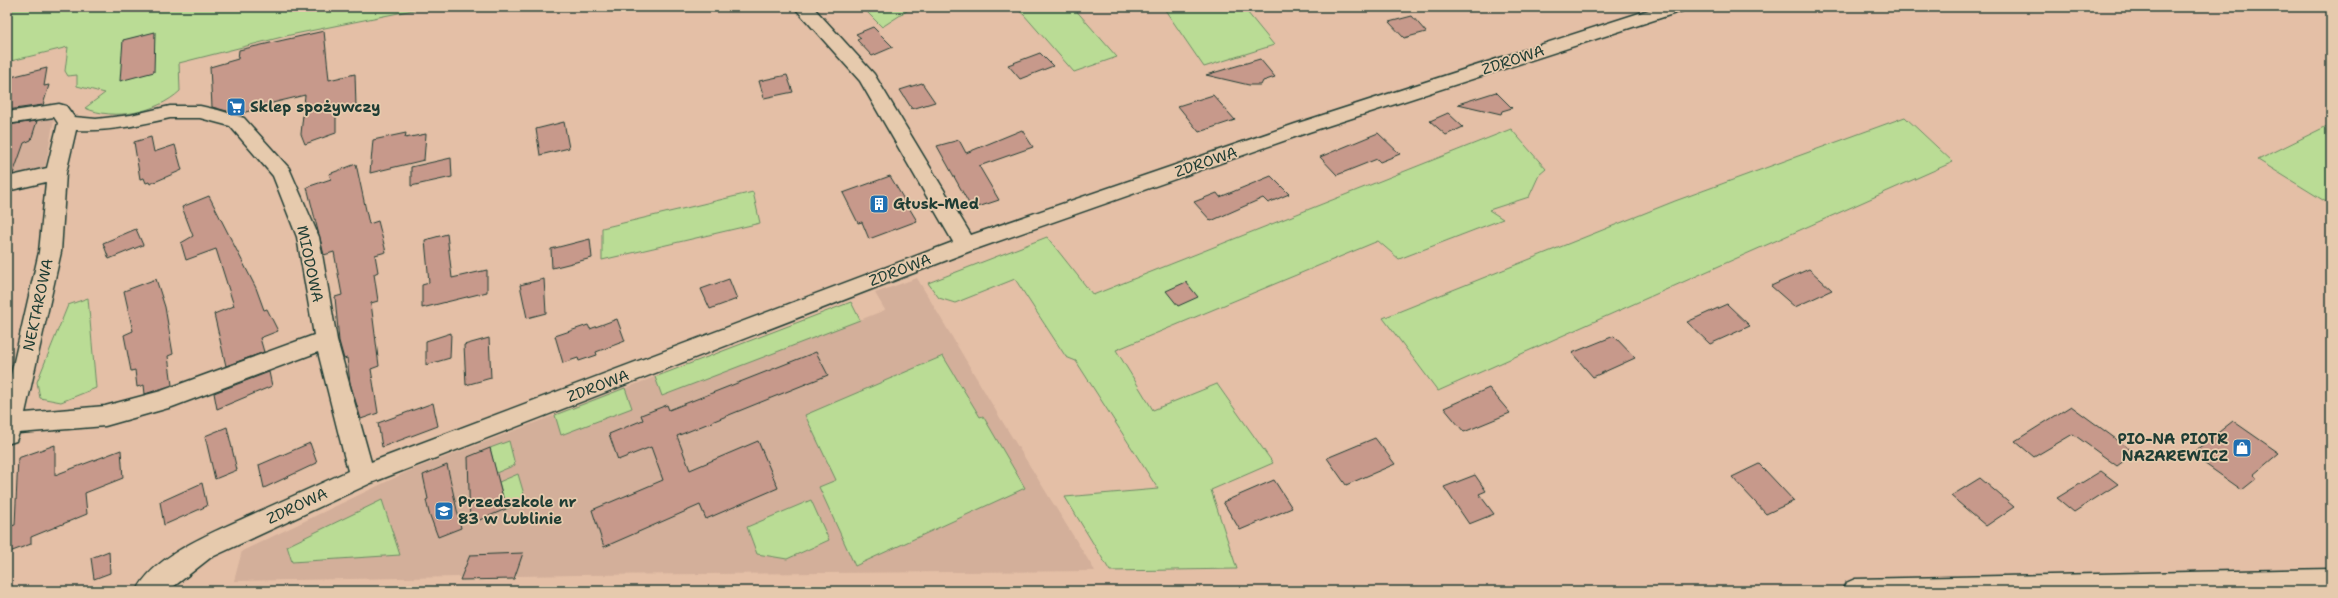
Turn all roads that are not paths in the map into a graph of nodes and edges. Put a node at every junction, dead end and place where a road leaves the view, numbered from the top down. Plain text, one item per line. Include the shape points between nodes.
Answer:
1 (802, 7) edge
2 (1676, 7) edge
3 (7, 118) edge
4 (68, 123) junction
5 (56, 173) junction
6 (7, 184) edge
7 (966, 245) junction
8 (326, 340) junction
9 (9, 429) edge
10 (362, 476) junction
11 (2331, 581) edge
12 (150, 591) edge
13 (1855, 591) edge

1 - 7 street via 866,78
2 - 7 street, ZDROWA via 1302,128
3 - 4 street via 59,110
4 - 5 street
4 - 8 street, MIODOWA via 96,125 131,121 170,112 200,112 237,122 282,173 291,195 308,237
5 - 6 street
5 - 9 street, NEKTAROWA via 50,252
7 - 10 street, ZDROWA
8 - 9 street via 150,404 105,416
8 - 10 street, MIODOWA
10 - 12 street, ZDROWA via 202,550 165,576
11 - 13 street

